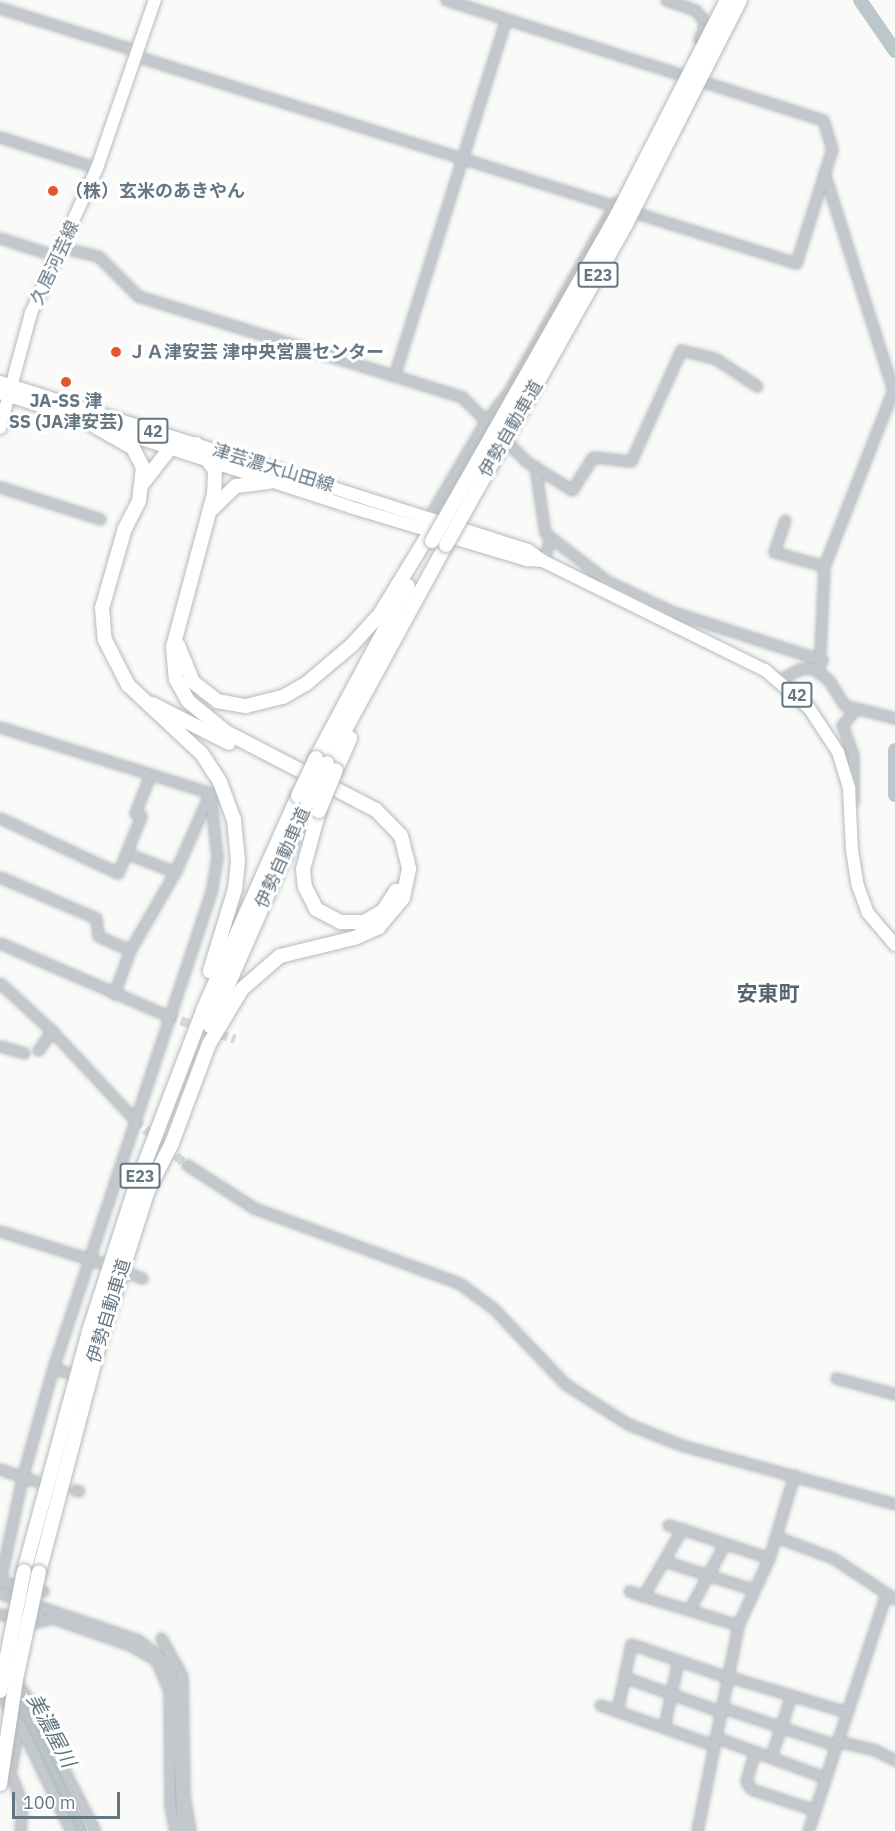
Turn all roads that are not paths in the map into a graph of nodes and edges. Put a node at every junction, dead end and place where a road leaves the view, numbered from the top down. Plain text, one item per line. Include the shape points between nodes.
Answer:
1 (155, 0) edge
2 (446, 0) edge
3 (666, 0) edge
4 (727, 0) edge
5 (740, 0) edge
6 (0, 8) edge
7 (506, 19) junction
8 (137, 53) junction
9 (683, 74) junction
10 (0, 137) edge
11 (462, 158) junction
12 (97, 168) junction
13 (824, 173) junction
14 (614, 206) junction
15 (0, 238) edge
16 (59, 251) junction
17 (394, 376) junction
18 (757, 386) dead end
19 (5, 389) edge
20 (486, 422) junction
21 (91, 424) junction
22 (0, 428) edge
23 (196, 444) junction
24 (171, 447) junction
25 (211, 461) junction
26 (535, 466) junction
27 (269, 482) junction
28 (143, 483) junction
29 (0, 487) edge
30 (209, 512) junction
31 (429, 517) junction
32 (100, 519) dead end
33 (785, 520) dead end
34 (550, 539) junction
35 (435, 542) junction
36 (543, 561) junction
37 (824, 566) junction
38 (671, 617) junction
39 (176, 629) junction
40 (822, 660) junction
41 (821, 672) junction
42 (780, 680) junction
43 (143, 700) junction
44 (855, 710) junction
45 (895, 718) edge
46 (0, 727) edge
47 (326, 764) junction
48 (150, 775) junction
49 (210, 793) junction
50 (308, 803) junction
51 (852, 807) junction
52 (0, 818) edge
53 (126, 853) junction
54 (175, 872) junction
55 (0, 877) edge
56 (0, 943) edge
57 (895, 945) edge
58 (130, 950) junction
59 (0, 983) edge
60 (114, 994) junction
61 (168, 1016) junction
62 (52, 1031) junction
63 (0, 1046) edge
64 (38, 1050) dead end
65 (24, 1053) dead end
66 (169, 1095) junction
67 (135, 1120) junction
68 (186, 1165) tunnel mouth
69 (147, 1192) junction
70 (0, 1230) edge
71 (87, 1258) junction
72 (99, 1262) dead end
73 (130, 1274) dead end
74 (142, 1278) dead end
75 (53, 1368) junction
76 (66, 1372) dead end
77 (836, 1378) dead end
78 (895, 1394) edge
79 (0, 1469) edge
80 (794, 1475) junction
81 (22, 1478) junction
82 (35, 1481) dead end
83 (895, 1504) edge
84 (668, 1525) dead end
85 (682, 1529) junction
86 (777, 1537) junction
87 (725, 1543) junction
88 (769, 1558) junction
89 (664, 1561) junction
90 (708, 1575) junction
91 (0, 1581) edge
92 (752, 1589) junction
93 (43, 1591) dead end
94 (629, 1591) dead end
95 (0, 1593) edge
96 (644, 1596) junction
97 (891, 1596) edge
98 (689, 1610) junction
99 (0, 1614) edge
100 (738, 1625) junction
101 (160, 1638) dead end
102 (678, 1660) junction
103 (0, 1665) edge
104 (624, 1677) junction
105 (730, 1677) junction
106 (0, 1693) edge
107 (670, 1694) junction
108 (791, 1695) junction
109 (600, 1705) dead end
110 (723, 1710) junction
111 (617, 1711) junction
112 (847, 1712) junction
113 (18, 1727) junction
114 (664, 1727) junction
115 (781, 1727) junction
116 (0, 1728) edge
117 (714, 1741) junction
118 (836, 1743) junction
119 (755, 1751) junction
120 (771, 1757) junction
121 (895, 1761) edge
122 (824, 1777) junction
123 (0, 1784) edge
124 (814, 1810) junction
125 (20, 1831) edge
126 (71, 1831) edge
127 (95, 1831) edge
128 (175, 1831) edge
129 (182, 1831) edge
130 (190, 1831) edge
131 (697, 1831) edge
132 (808, 1831) edge

1 - 8 main road, 久居河芸線
2 - 7 street
3 - 9 street via 695,10 703,19 703,33
4 - 35 highway, 伊勢自動車道 / E23, bridge via 621,209
5 - 35 highway, 伊勢自動車道 / E23, bridge via 626,224
6 - 8 street
7 - 9 street
7 - 11 street
8 - 11 street
8 - 12 main road, 久居河芸線
9 - 13 street via 823,120 833,142
9 - 14 street
10 - 12 street
11 - 14 street
11 - 17 street
12 - 16 main road, 久居河芸線
13 - 14 street via 796,263
13 - 37 street via 893,390
14 - 20 street via 508,393
15 - 16 street
16 - 17 street via 98,256 138,296
16 - 19 main road, 久居河芸線 via 31,313
17 - 20 street via 462,397
18 - 26 street via 716,359 681,350 631,461 593,457 572,490
19 - 21 main road, 津芸濃大山田線 / 42
19 - 22 main road, 久居河芸線
19 - 23 main road, 津芸濃大山田線 / 42
20 - 26 street
20 - 31 street
21 - 24 main road, 津芸濃大山田線 / 42
21 - 28 highway via 133,448 141,461
23 - 24 highway
23 - 25 highway
23 - 31 main road, 津芸濃大山田線 / 42
24 - 25 main road, 津芸濃大山田線 / 42
24 - 28 highway
25 - 27 main road, 津芸濃大山田線 / 42
25 - 30 highway via 216,482
26 - 34 street via 545,533
27 - 30 highway via 236,486
27 - 36 main road, 津芸濃大山田線 / 42 via 527,560
28 - 43 highway via 125,528 102,619 114,663
29 - 32 street
30 - 39 highway
31 - 36 main road, 津芸濃大山田線 / 42 via 528,550
33 - 37 street via 774,552
34 - 36 street
34 - 38 street via 607,581
35 - 39 highway via 352,645 307,683 270,702 237,706 205,694 187,672
35 - 47 highway, 伊勢自動車道 / E23
35 - 47 highway, 伊勢自動車道 / E23 via 387,651
36 - 38 main road, 津芸濃大山田線 / 42
37 - 40 street
38 - 40 street
38 - 42 main road, 津芸濃大山田線 / 42
39 - 69 highway via 174,671 194,707 226,732 376,810 401,836 408,879 399,905 379,927 354,938 280,956 242,989 209,1044 172,1143
40 - 41 street
41 - 42 street via 799,669
41 - 44 street via 839,701
42 - 51 main road, 津芸濃大山田線 / 42 via 809,708 832,740 846,773
43 - 50 highway via 376,821 396,846 400,875 392,899 372,919 357,923 334,920 316,909 307,895 303,861
43 - 66 highway via 188,739 214,772 231,808 237,845 237,873 226,923
44 - 45 street
44 - 51 street via 842,725 854,762
46 - 48 street
47 - 50 highway, bridge
47 - 50 highway, 伊勢自動車道 / E23, bridge
48 - 49 street
48 - 53 street via 135,813 141,816
49 - 54 street
49 - 61 street via 216,834 214,878
50 - 66 highway, 伊勢自動車道 / E23
50 - 69 highway, 伊勢自動車道 / E23 via 225,988
51 - 57 main road, 津芸濃大山田線 / 42 via 852,850 861,892 868,913
52 - 53 street via 44,835 80,858 118,873
53 - 54 street
54 - 58 street
55 - 58 street via 96,918 98,936
56 - 60 street
58 - 60 street
59 - 62 street
60 - 61 street
61 - 67 street
62 - 64 street
62 - 67 street
63 - 65 street
66 - 106 highway, 伊勢自動車道 / E23, bridge via 88,1330 24,1571
67 - 71 street
68 - 80 street via 274,1216 459,1282 493,1308 565,1384 628,1424 681,1445
69 - 123 highway, 伊勢自動車道 / E23, bridge via 95,1356 39,1572 16,1679
70 - 71 street
71 - 72 street
71 - 75 street
73 - 74 street
75 - 76 street
75 - 81 street
77 - 78 street
79 - 81 street
80 - 83 street
80 - 86 street
81 - 82 street
81 - 91 street
84 - 85 street
85 - 87 street
85 - 89 street
86 - 88 street
86 - 97 street via 833,1558
87 - 88 street
87 - 90 street
88 - 92 street
89 - 90 street
89 - 96 street
90 - 92 street
90 - 98 street
91 - 93 street
92 - 100 street
94 - 96 street
95 - 129 street via 138,1640 160,1653 172,1673 176,1690
96 - 98 street
97 - 112 street
98 - 100 street
99 - 128 street via 35,1622 53,1618 132,1646 156,1660 169,1691 170,1806
100 - 105 street
101 - 130 street via 182,1676 184,1796
102 - 104 street via 631,1644
102 - 105 street
102 - 107 street
103 - 127 street via 27,1697
104 - 107 street
104 - 111 street
105 - 108 street
105 - 110 street
106 - 113 street
107 - 110 street
107 - 114 street
108 - 112 street
108 - 115 street
109 - 111 street
110 - 115 street
110 - 117 street
111 - 114 street
112 - 118 street
113 - 116 street
113 - 125 street via 9,1773 22,1803
113 - 126 street
114 - 117 street
115 - 118 street
115 - 120 street
117 - 119 street
117 - 131 street via 712,1768
118 - 121 street via 873,1749
118 - 122 street
119 - 120 street
119 - 124 street via 746,1781 751,1789
120 - 122 street
122 - 124 street
124 - 132 street

